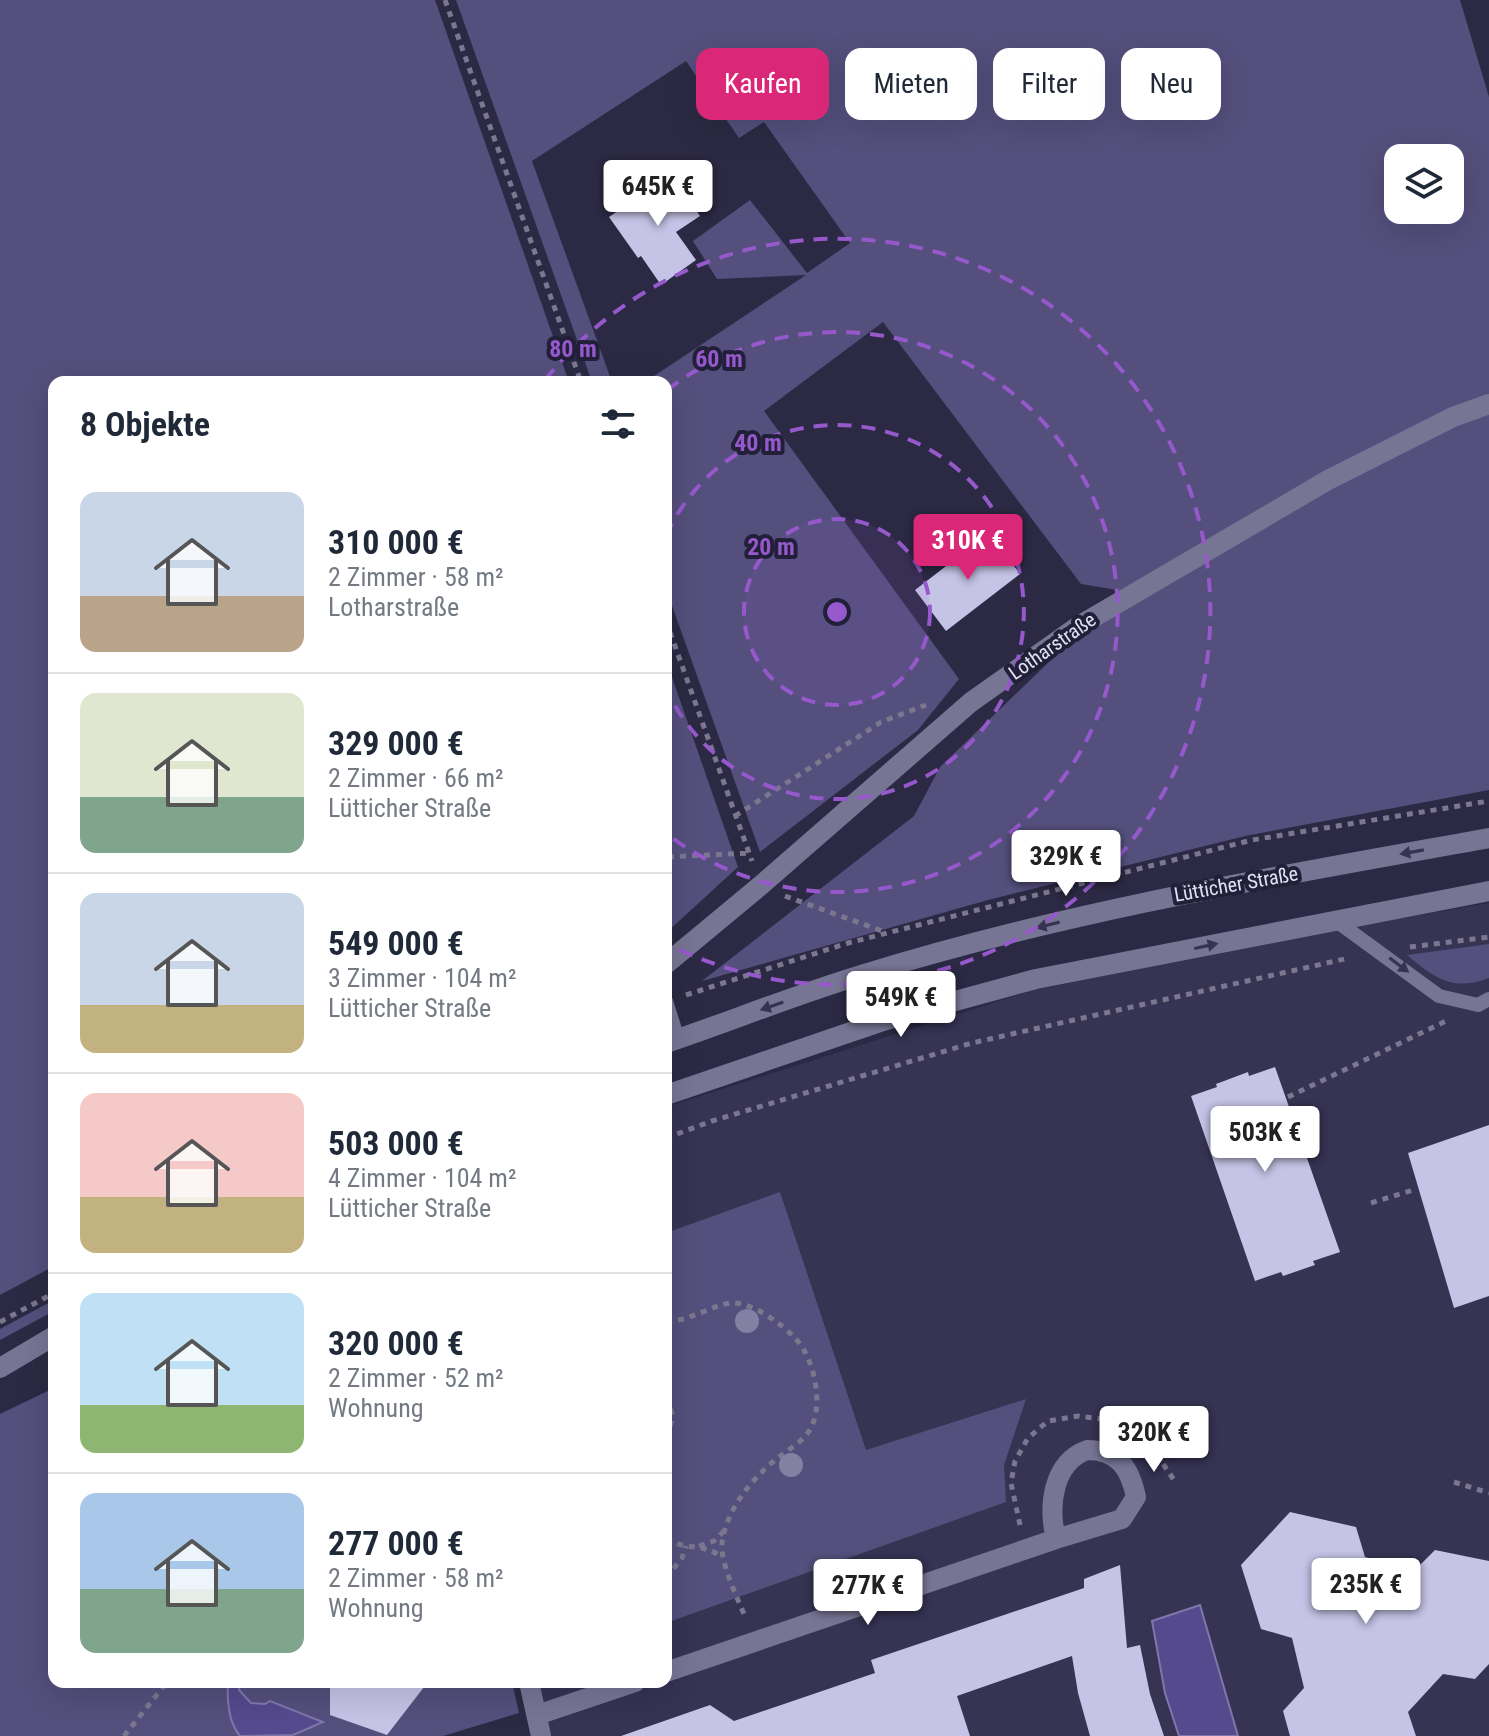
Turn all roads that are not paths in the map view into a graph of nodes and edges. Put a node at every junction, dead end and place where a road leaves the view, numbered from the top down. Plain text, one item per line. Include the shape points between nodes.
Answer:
1 (1489, 404) edge
2 (1489, 838) edge
3 (1489, 891) edge
4 (1335, 920) junction
5 (672, 959) edge
6 (1489, 999) edge
7 (672, 1041) edge
8 (672, 1093) edge
9 (48, 1342) edge
10 (0, 1368) edge
11 (1056, 1539) junction
12 (672, 1670) edge
13 (530, 1688) edge
14 (617, 1688) edge
15 (537, 1715) junction
16 (541, 1736) edge

1 - 5 street, Lotharstraße via 1328,480 1095,615 971,702
2 -> 7 street, Lütticher Straße via 1168,896 1017,933 861,975
3 - 4 street
4 -> 6 lane via 1439,996 1478,1005
8 -> 4 street via 886,1020 1036,979
9 - 10 street
11 - 11 street via 1122,1519 1136,1497 1132,1477 1113,1456 1087,1450 1061,1469 1051,1519
11 - 12 street
13 - 15 street
14 - 15 street
15 - 16 street

